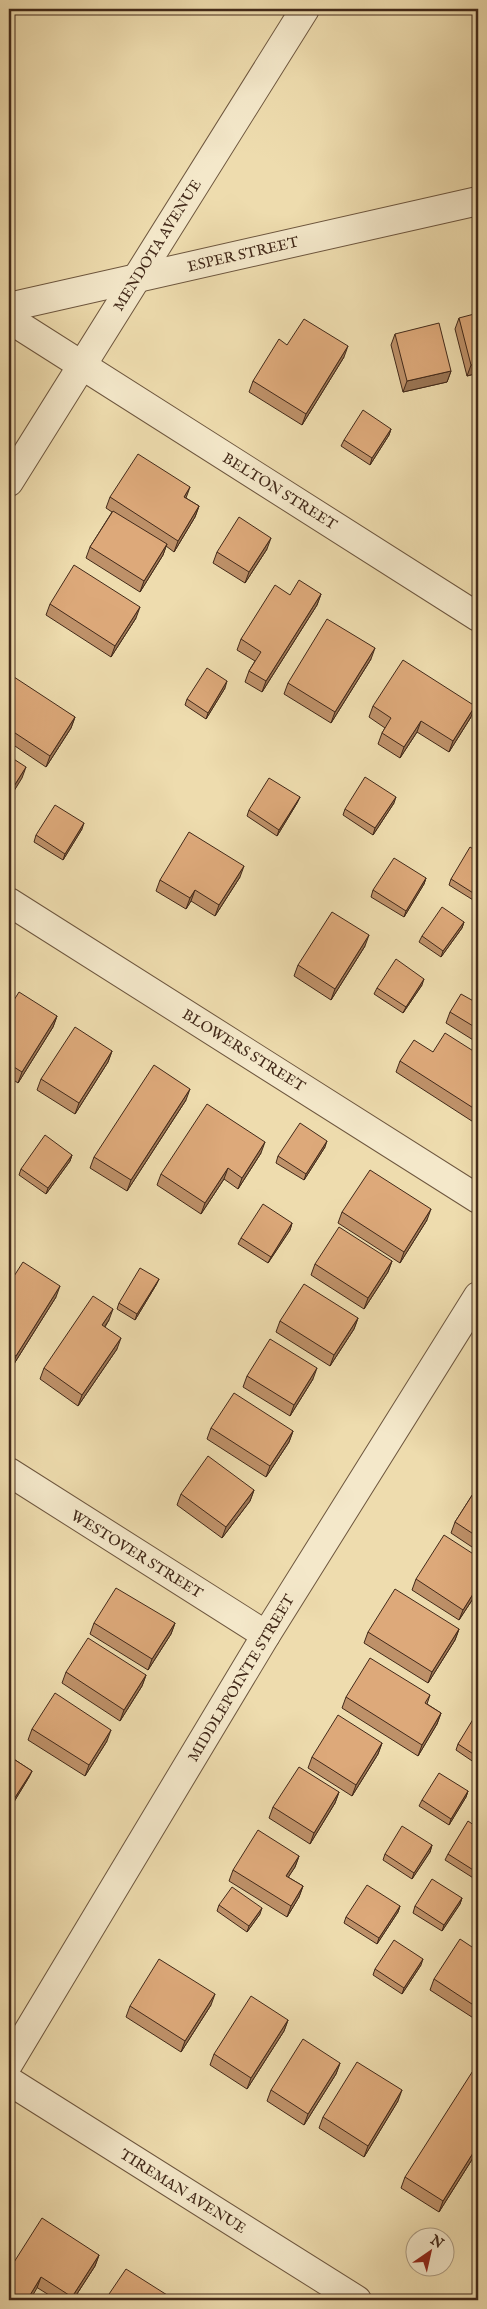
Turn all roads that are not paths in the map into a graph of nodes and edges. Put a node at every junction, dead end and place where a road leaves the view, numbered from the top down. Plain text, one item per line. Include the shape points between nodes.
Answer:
1 (305, 9) edge
2 (478, 201) edge
3 (136, 278) junction
4 (9, 307) edge
5 (9, 319) edge
6 (82, 365) junction
7 (9, 482) edge
8 (478, 617) edge
9 (9, 902) edge
10 (478, 1199) edge
11 (478, 1296) edge
12 (9, 1472) edge
13 (266, 1635) junction
14 (9, 2062) edge
15 (9, 2081) edge
16 (356, 2300) edge

1 - 3 street, MENDOTA AVENUE
2 - 3 street, ESPER STREET
3 - 4 street, ESPER STREET
3 - 6 street, MENDOTA AVENUE
5 - 6 street, BELTON STREET
6 - 7 street, MENDOTA AVENUE
6 - 8 street, BELTON STREET
9 - 10 street, BLOWERS STREET
11 - 13 street, MIDDLEPOINTE STREET
12 - 13 street, WESTOVER STREET
13 - 14 street, MIDDLEPOINTE STREET
15 - 16 street, TIREMAN AVENUE

